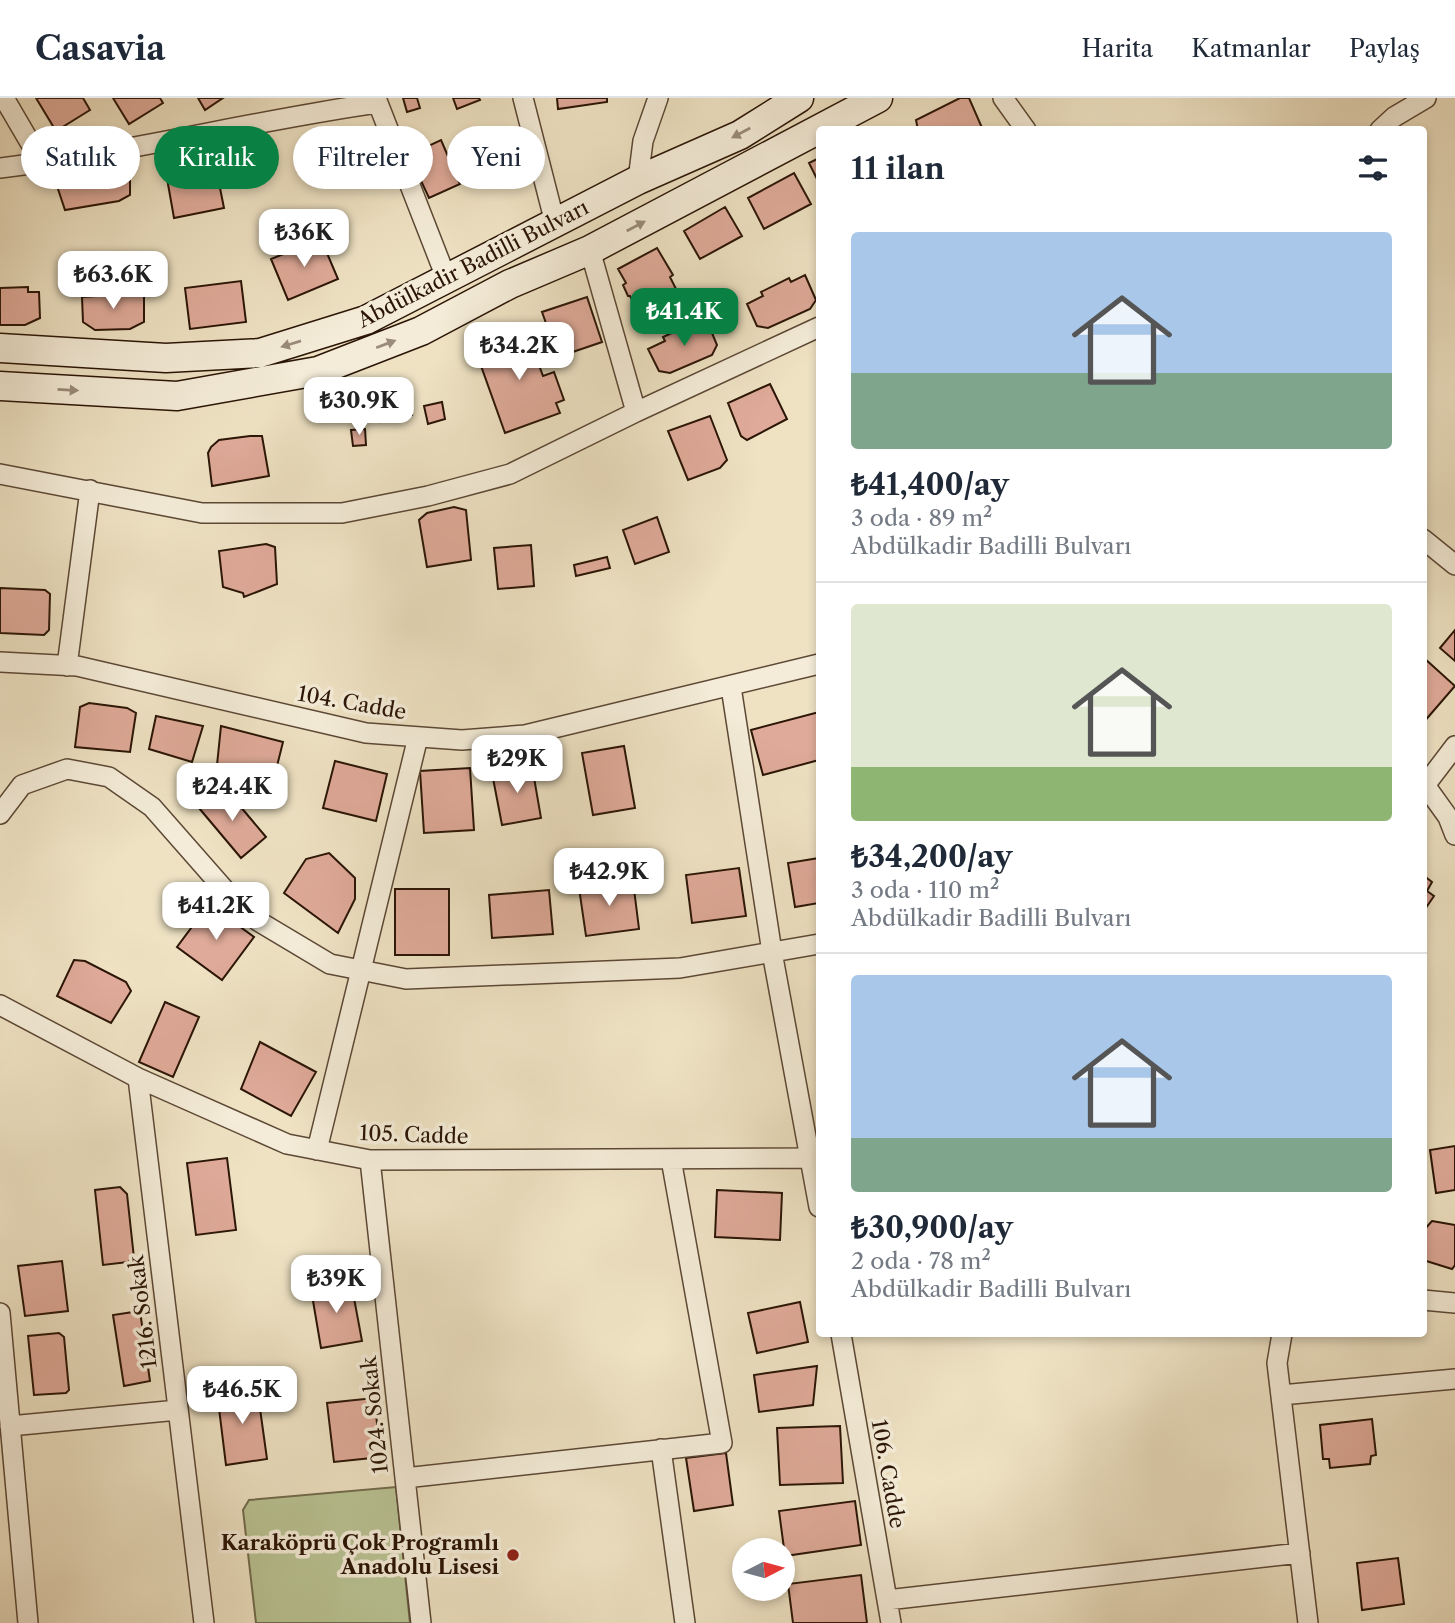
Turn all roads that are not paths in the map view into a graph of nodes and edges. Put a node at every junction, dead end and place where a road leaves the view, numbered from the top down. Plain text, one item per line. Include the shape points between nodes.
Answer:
1 (4, 98) edge
2 (275, 98) edge
3 (523, 98) edge
4 (658, 98) edge
5 (799, 98) edge
6 (878, 98) edge
7 (1003, 98) edge
8 (1426, 98) edge
9 (376, 100) edge
10 (286, 116) junction
11 (825, 126) edge
12 (1023, 126) edge
13 (1384, 126) edge
14 (21, 127) edge
15 (816, 131) edge
16 (140, 144) edge
17 (21, 165) edge
18 (0, 167) edge
19 (638, 180) junction
20 (555, 223) junction
21 (590, 250) junction
22 (447, 280) junction
23 (816, 328) edge
24 (0, 348) edge
25 (0, 386) edge
26 (636, 412) junction
27 (0, 474) edge
28 (90, 490) junction
29 (1427, 542) edge
30 (1455, 565) edge
31 (0, 662) edge
32 (816, 665) edge
33 (67, 666) junction
34 (731, 687) junction
35 (418, 737) junction
36 (1455, 746) edge
37 (1427, 783) edge
38 (1427, 791) edge
39 (0, 814) edge
40 (1455, 835) edge
41 (816, 945) edge
42 (772, 952) junction
43 (359, 970) junction
44 (0, 1004) edge
45 (138, 1078) junction
46 (317, 1150) junction
47 (815, 1158) edge
48 (671, 1159) junction
49 (370, 1160) junction
50 (1427, 1300) edge
51 (1455, 1303) edge
52 (0, 1312) edge
53 (842, 1337) edge
54 (1282, 1337) edge
55 (1455, 1379) edge
56 (1281, 1395) junction
57 (178, 1410) junction
58 (10, 1426) junction
59 (661, 1449) junction
60 (404, 1478) junction
61 (1300, 1553) junction
62 (887, 1600) junction
63 (28, 1623) edge
64 (204, 1623) edge
65 (421, 1623) edge
66 (685, 1623) edge
67 (891, 1623) edge
68 (1308, 1623) edge

1 - 14 street
2 - 10 street
3 - 20 street
4 - 19 street via 643,141
5 -> 19 main road, Abdülkadir Badilli Bulvarı via 740,135
11 -> 6 main road, Abdülkadir Badilli Bulvarı
7 - 12 street
8 - 13 street
9 - 10 street
9 - 22 street
10 - 16 street
21 -> 15 main road, Abdülkadir Badilli Bulvarı
17 - 18 street
19 - 20 main road, Abdülkadir Badilli Bulvarı
20 - 22 main road, Abdülkadir Badilli Bulvarı
25 -> 21 main road, Abdülkadir Badilli Bulvarı via 177,396 318,371 421,331 510,284
21 - 26 street
22 -> 24 main road, Abdülkadir Badilli Bulvarı via 366,320 260,353 166,358
23 - 26 street
26 - 28 street via 510,474 342,513 202,513
27 - 28 street
28 - 33 street
29 - 30 street
31 - 33 street, 104. Cadde
32 - 34 street, 104. Cadde
33 - 35 street, 104. Cadde via 366,733
34 - 35 street, 104. Cadde via 525,735 461,740
34 - 42 street
35 - 43 street
36 - 37 street
38 - 40 street via 1448,817
39 - 43 street via 22,785 67,769 109,777 152,807 224,890 258,921 330,964
41 - 42 street
42 - 43 street via 680,968 406,979
42 - 47 street
43 - 46 street
44 - 45 street, 105. Cadde
45 - 46 street, 105. Cadde via 287,1144
45 - 57 street, 1216. Sokak
46 - 49 street, 105. Cadde
47 - 48 street, 105. Cadde
48 - 49 street, 105. Cadde
48 - 59 street via 722,1443
49 - 60 street, 1024. Sokak
50 - 51 street
52 - 58 street
53 - 62 street, 106. Cadde
54 - 56 street
55 - 56 street
56 - 61 street
57 - 58 street
57 - 64 street, 1216. Sokak
58 - 63 street
59 - 60 street
59 - 66 street
60 - 65 street, 1024. Sokak
61 - 62 street
61 - 68 street
62 - 67 street, 106. Cadde

